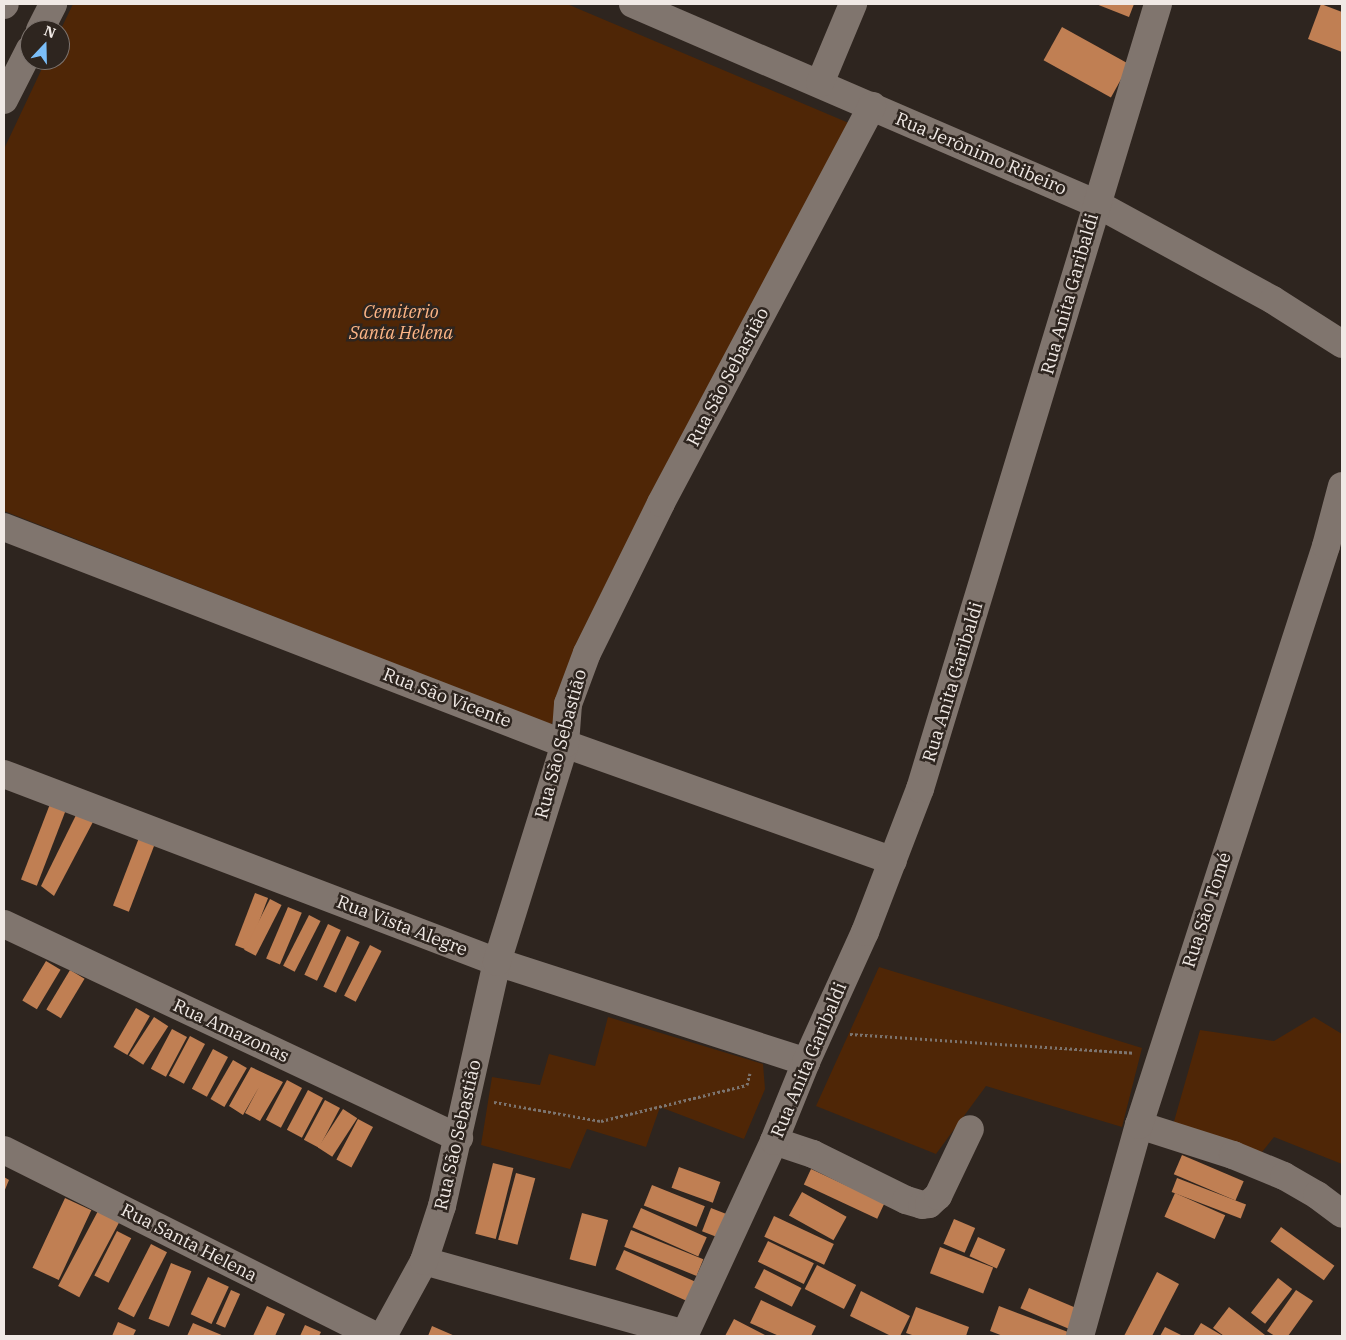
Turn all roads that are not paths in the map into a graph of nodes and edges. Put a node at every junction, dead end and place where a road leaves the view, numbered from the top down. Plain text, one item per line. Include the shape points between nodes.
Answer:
1 (53, 4) edge
2 (633, 4) edge
3 (853, 4) edge
4 (1158, 4) edge
5 (45, 20) edge
6 (20, 69) edge
7 (820, 83) junction
8 (4, 100) edge
9 (872, 106) junction
10 (1097, 204) junction
11 (1342, 344) edge
12 (1342, 486) edge
13 (4, 527) edge
14 (1334, 550) edge
15 (565, 744) junction
16 (4, 774) edge
17 (893, 861) junction
18 (4, 924) edge
19 (497, 962) junction
20 (806, 1062) junction
21 (1139, 1125) junction
22 (970, 1129) dead end
23 (459, 1138) junction
24 (774, 1141) junction
25 (4, 1150) edge
26 (1342, 1214) edge
27 (424, 1261) junction
28 (684, 1335) edge
29 (375, 1336) edge
30 (383, 1336) edge
31 (1080, 1336) edge

1 - 5 street
2 - 7 street, Rua Jerônimo Ribeiro
3 - 7 street
4 - 10 street, Rua Anita Garibaldi
6 - 8 street
7 - 9 street, Rua Jerônimo Ribeiro
9 - 10 street, Rua Jerônimo Ribeiro
9 - 15 street, Rua São Sebastião via 605,614 568,704
10 - 11 street, Rua Jerônimo Ribeiro via 1257,291
10 - 17 street, Rua Anita Garibaldi via 920,788
12 - 14 street, Rua São Tomé
13 - 15 street, Rua São Vicente
14 - 21 street, Rua São Tomé
15 - 17 street, Rua São Vicente
15 - 19 street, Rua São Sebastião
16 - 19 street, Rua Vista Alegre
17 - 20 street, Rua Anita Garibaldi via 865,932
18 - 23 street, Rua Amazonas
19 - 20 street, Rua Vista Alegre
19 - 23 street, Rua São Sebastião
20 - 24 street, Rua Anita Garibaldi
21 - 26 street via 1233,1155 1284,1176
21 - 31 street, Rua São Tomé
22 - 24 street via 938,1196 930,1204 922,1205 813,1154
23 - 27 street, Rua São Sebastião
24 - 28 street, Rua Anita Garibaldi
25 - 29 street, Rua Santa Helena
27 - 28 street
27 - 30 street, Rua São Sebastião

